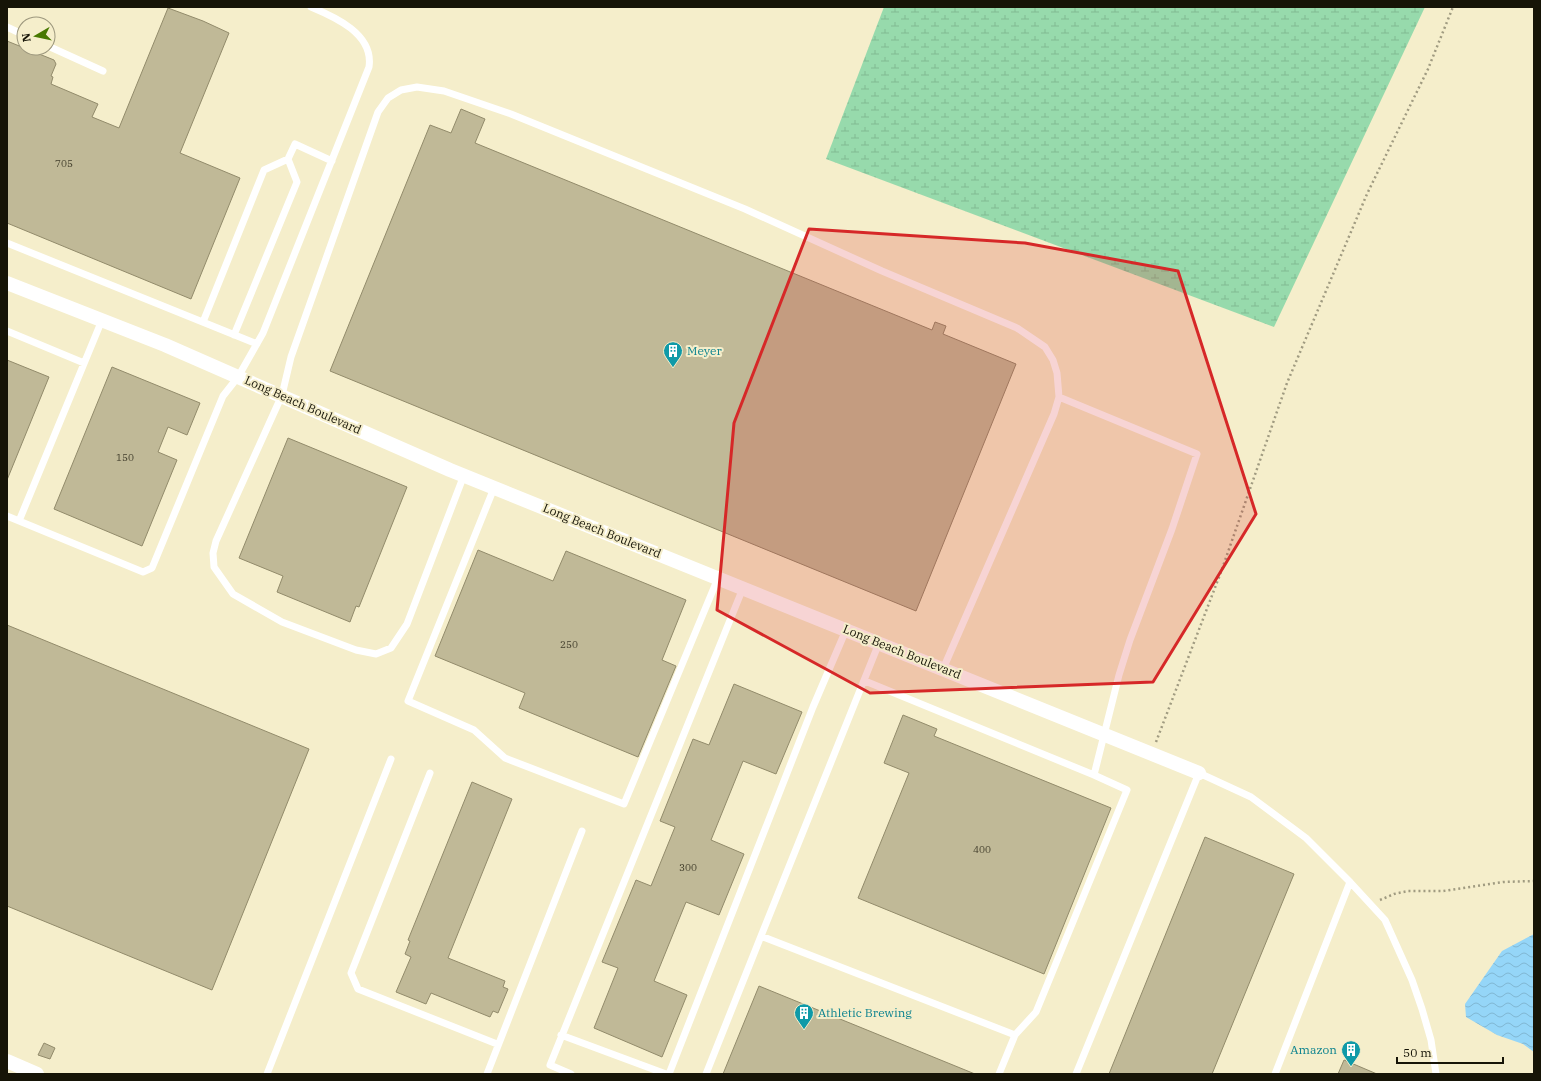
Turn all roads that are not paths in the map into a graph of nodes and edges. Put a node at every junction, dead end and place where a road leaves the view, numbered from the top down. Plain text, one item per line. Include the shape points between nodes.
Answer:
1 (311, 7) edge
2 (56, 50) edge
3 (103, 71) dead end
4 (288, 159) junction
5 (332, 161) junction
6 (7, 243) edge
7 (7, 283) edge
8 (102, 320) junction
9 (203, 322) junction
10 (7, 331) edge
11 (234, 335) junction
12 (257, 344) junction
13 (84, 363) junction
14 (238, 377) junction
15 (282, 395) junction
16 (1059, 397) junction
17 (464, 475) junction
18 (494, 488) junction
19 (7, 516) edge
20 (19, 520) junction
21 (718, 578) junction
22 (743, 588) junction
23 (846, 630) junction
24 (879, 643) junction
25 (942, 669) junction
26 (865, 681) junction
27 (1105, 734) junction
28 (391, 759) dead end
29 (1199, 773) junction
30 (430, 774) dead end
31 (1094, 775) junction
32 (582, 831) dead end
33 (1350, 882) junction
34 (761, 936) junction
35 (562, 1035) junction
36 (1015, 1035) junction
37 (497, 1044) junction
38 (7, 1061) edge
39 (36, 1074) edge
40 (267, 1074) edge
41 (486, 1074) edge
42 (571, 1074) edge
43 (668, 1074) edge
44 (706, 1074) edge
45 (999, 1074) edge
46 (1076, 1074) edge
47 (1275, 1074) edge
48 (1436, 1074) edge

1 - 5 lane via 347,26 360,37 370,53 369,67
2 - 3 lane
4 - 5 lane via 295,144
4 - 9 lane via 264,170
4 - 11 lane via 297,182
5 - 12 lane
6 - 9 lane
7 - 8 street, Long Beach Boulevard
8 - 13 lane
8 - 14 street, Long Beach Boulevard
9 - 11 lane
10 - 13 lane
11 - 12 lane
12 - 14 lane
13 - 20 lane
14 - 15 street, Long Beach Boulevard
14 - 20 lane via 224,396 152,568 143,572
15 - 16 lane via 291,358 378,112 388,98 401,90 417,87 444,91 511,114 745,209 1017,328 1045,347 1053,360
15 - 17 street, Long Beach Boulevard
15 - 17 lane via 216,541 213,553 214,567 233,594 282,622 356,650 376,654 391,648 407,624
16 - 25 lane via 1054,414
16 - 27 lane via 1197,454 1130,640
17 - 18 street, Long Beach Boulevard
18 - 21 street, Long Beach Boulevard
18 - 21 lane via 408,701 474,730 505,758 624,804
19 - 20 lane
21 - 22 street, Long Beach Boulevard
22 - 23 street, Long Beach Boulevard
22 - 35 lane
23 - 24 street, Long Beach Boulevard
23 - 43 lane
24 - 25 street, Long Beach Boulevard
24 - 26 lane
25 - 27 street, Long Beach Boulevard
26 - 31 lane
26 - 34 lane
27 - 29 street, Long Beach Boulevard
27 - 31 lane
28 - 40 lane
29 - 33 lane via 1251,797 1306,838
29 - 46 lane
30 - 37 lane via 351,973 358,989
31 - 36 lane via 1127,790 1036,1012
32 - 37 lane
33 - 47 lane
33 - 48 lane via 1385,920 1412,980 1431,1040
34 - 36 lane
34 - 44 lane
35 - 42 lane via 550,1065
35 - 43 lane
36 - 45 lane
37 - 41 lane
38 - 39 street

